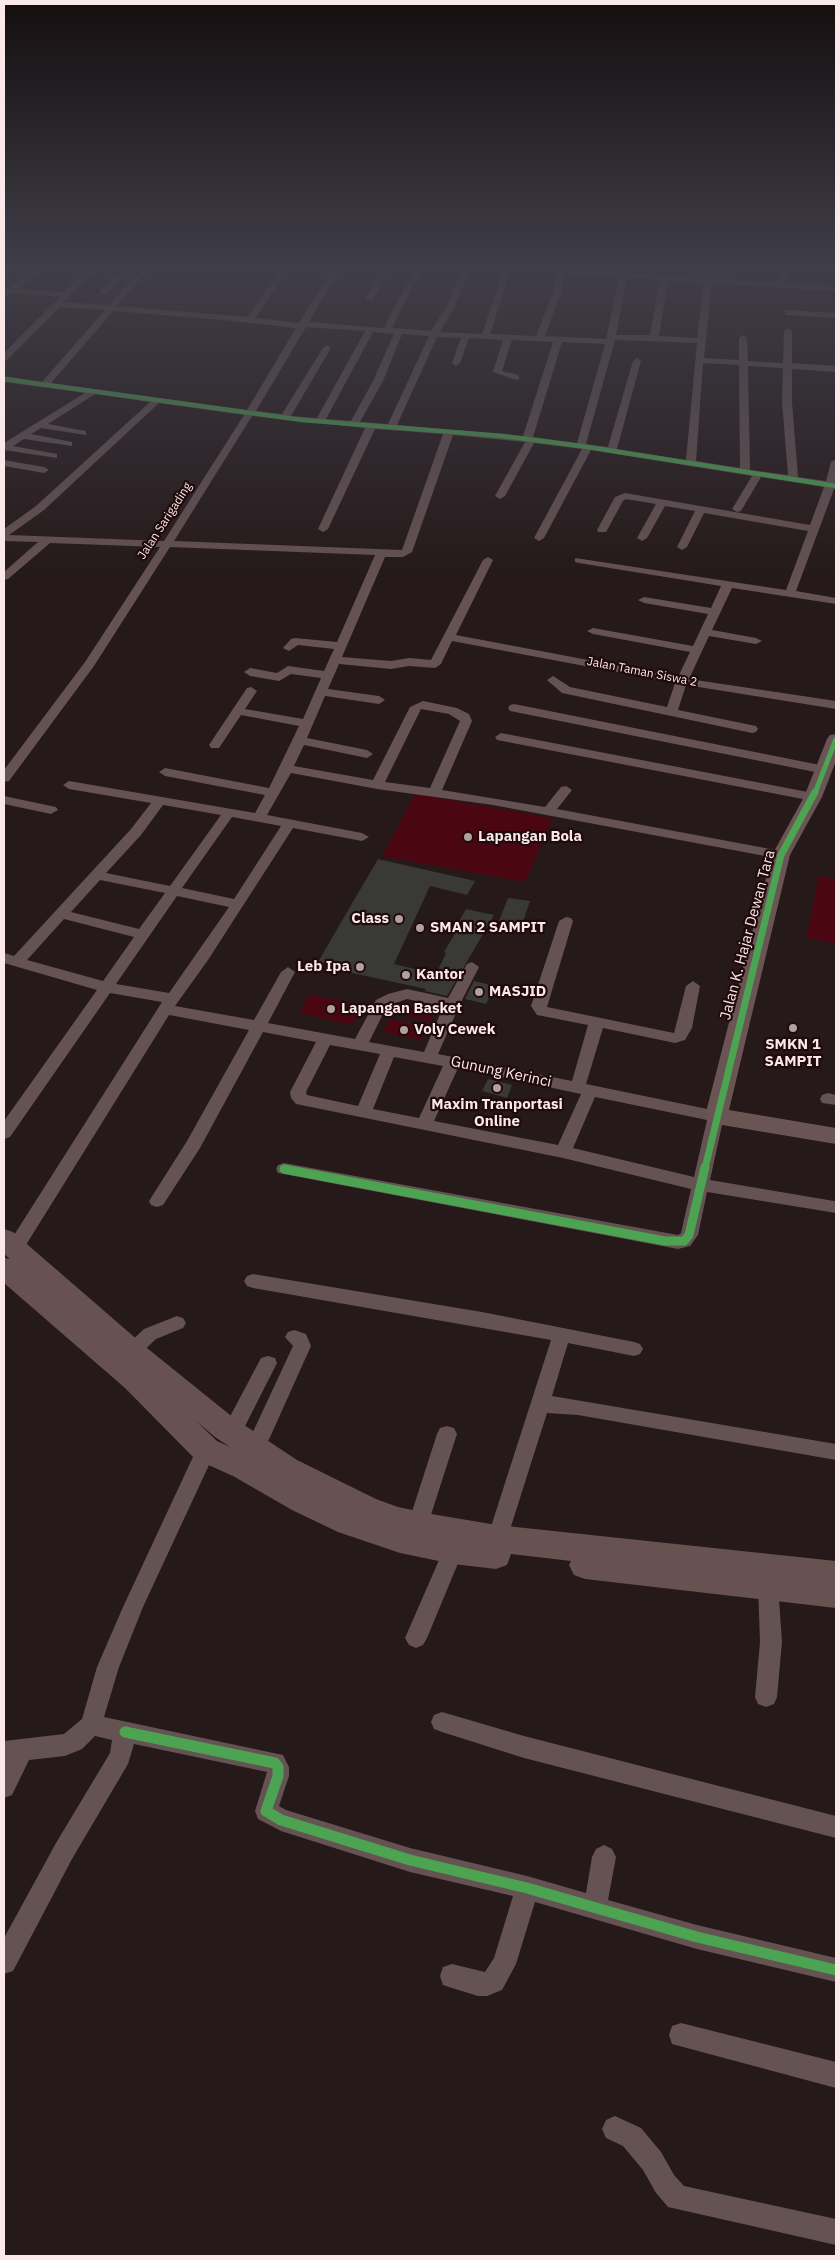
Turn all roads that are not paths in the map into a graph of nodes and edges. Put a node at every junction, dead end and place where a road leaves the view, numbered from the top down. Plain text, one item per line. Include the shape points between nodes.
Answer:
1 (53, 374) edge
2 (273, 374) edge
3 (311, 374) edge
4 (346, 374) edge
5 (381, 374) edge
6 (416, 374) edge
7 (506, 374) edge
8 (548, 374) edge
9 (602, 374) edge
10 (633, 374) edge
11 (699, 374) edge
12 (744, 374) edge
13 (788, 374) edge
14 (516, 377) dead end
15 (4, 379) edge
16 (45, 384) junction
17 (94, 391) junction
18 (157, 400) junction
19 (250, 413) junction
20 (285, 418) junction
21 (320, 422) junction
22 (41, 424) junction
23 (354, 425) junction
24 (371, 426) junction
25 (392, 428) junction
26 (449, 432) junction
27 (83, 433) dead end
28 (23, 436) junction
29 (529, 439) junction
30 (69, 444) dead end
31 (585, 446) junction
32 (4, 447) edge
33 (612, 450) junction
34 (54, 456) dead end
35 (691, 462) junction
36 (836, 462) edge
37 (4, 463) edge
38 (44, 470) dead end
39 (745, 471) junction
40 (759, 473) junction
41 (793, 478) junction
42 (833, 485) edge
43 (500, 496) dead end
44 (662, 502) junction
45 (701, 509) junction
46 (737, 509) dead end
47 (324, 529) dead end
48 (602, 530) dead end
49 (814, 530) junction
50 (4, 536) edge
51 (539, 538) dead end
52 (642, 538) dead end
53 (48, 539) junction
54 (167, 544) junction
55 (682, 547) dead end
56 (382, 554) junction
57 (488, 560) dead end
58 (579, 560) dead end
59 (4, 577) edge
60 (727, 586) junction
61 (790, 594) junction
62 (644, 600) dead end
63 (836, 602) edge
64 (714, 612) junction
65 (593, 632) dead end
66 (704, 632) junction
67 (448, 637) junction
68 (756, 641) dead end
69 (340, 646) junction
70 (289, 648) dead end
71 (697, 650) junction
72 (334, 660) junction
73 (250, 672) dead end
74 (328, 675) junction
75 (553, 680) dead end
76 (682, 681) junction
77 (251, 691) dead end
78 (320, 692) junction
79 (379, 700) dead end
80 (836, 705) edge
81 (514, 708) dead end
82 (238, 711) junction
83 (671, 712) junction
84 (306, 723) junction
85 (752, 729) dead end
86 (501, 737) dead end
87 (299, 740) junction
88 (836, 743) edge
89 (215, 745) dead end
90 (367, 754) dead end
91 (287, 768) junction
92 (825, 770) junction
93 (165, 772) dead end
94 (4, 777) edge
95 (69, 785) dead end
96 (377, 785) junction
97 (566, 790) dead end
98 (272, 793) junction
99 (434, 794) junction
100 (813, 797) junction
101 (4, 800) edge
102 (160, 800) junction
103 (51, 810) dead end
104 (229, 812) junction
105 (548, 812) junction
106 (259, 817) junction
107 (290, 824) junction
108 (362, 837) dead end
109 (781, 855) junction
110 (97, 875) junction
111 (175, 891) junction
112 (237, 904) junction
113 (63, 914) junction
114 (566, 921) dead end
115 (144, 935) junction
116 (11, 960) edge
117 (472, 967) dead end
118 (288, 972) dead end
119 (693, 986) dead end
120 (106, 988) junction
121 (381, 1003) joint
122 (168, 1004) junction
123 (452, 1004) junction
124 (597, 1022) junction
125 (258, 1027) junction
126 (326, 1038) junction
127 (360, 1045) junction
128 (389, 1051) junction
129 (429, 1058) junction
130 (453, 1062) junction
131 (583, 1090) junction
132 (364, 1111) junction
133 (716, 1116) junction
134 (425, 1123) junction
135 (4, 1133) edge
136 (836, 1136) edge
137 (563, 1152) junction
138 (284, 1168) dead end
139 (701, 1185) junction
140 (157, 1201) dead end
141 (834, 1207) dead end
142 (8, 1264) edge
143 (252, 1281) dead end
144 (177, 1322) dead end
145 (562, 1334) junction
146 (294, 1337) dead end
147 (634, 1349) dead end
148 (132, 1351) junction
149 (268, 1364) dead end
150 (541, 1406) junction
151 (448, 1434) dead end
152 (243, 1441) junction
153 (206, 1450) junction
154 (836, 1452) edge
155 (418, 1524) junction
156 (497, 1539) junction
157 (457, 1541) junction
158 (836, 1575) edge
159 (768, 1586) junction
160 (836, 1594) edge
161 (416, 1638) dead end
162 (766, 1697) dead end
163 (442, 1722) dead end
164 (91, 1725) junction
165 (125, 1732) junction
166 (13, 1751) edge
167 (4, 1787) edge
168 (836, 1827) edge
169 (604, 1857) dead end
170 (527, 1888) junction
171 (595, 1908) junction
172 (4, 1962) edge
173 (836, 1970) edge
174 (452, 1976) dead end
175 (681, 2035) dead end
176 (836, 2075) edge
177 (615, 2129) dead end
178 (836, 2232) edge

1 - 16 street
2 - 19 street, Jalan Sarigading
3 - 20 street
4 - 21 street
5 - 23 street
6 - 25 street
7 - 14 street
8 - 29 street
9 - 31 street
10 - 33 street
11 - 35 street
12 - 39 street
13 - 41 street
15 - 16 street
16 - 17 street
17 - 18 street
17 - 22 street
18 - 19 street
18 - 50 street via 40,508
19 - 20 street
19 - 54 street, Jalan Sarigading
20 - 21 street
21 - 23 street
22 - 27 street
22 - 28 street
23 - 24 street
24 - 25 street
24 - 47 street
25 - 26 street
26 - 29 street
26 - 56 street via 407,552
28 - 30 street
28 - 32 street
29 - 31 street
29 - 43 street
31 - 33 street
31 - 51 street
32 - 34 street
33 - 35 street
35 - 39 street
36 - 42 street
37 - 38 street
39 - 40 street
40 - 41 street
40 - 46 street
41 - 42 street
42 - 49 street
44 - 45 street
44 - 48 street via 622,497
44 - 52 street
45 - 49 street
45 - 55 street
49 - 61 street
50 - 53 street
53 - 54 street
53 - 59 street
54 - 56 street
54 - 94 street, Jalan Sarigading via 81,677
56 - 69 street
57 - 67 street
58 - 60 street
60 - 61 street
60 - 64 street
61 - 63 street
62 - 64 street
64 - 66 street
65 - 71 street
66 - 68 street
66 - 71 street
67 - 72 street via 437,662 432,665
67 - 76 street, Jalan Taman Siswa 2
69 - 70 street via 295,642
69 - 72 street
71 - 76 street
72 - 74 street
73 - 74 street via 279,677 288,670
74 - 78 street
75 - 83 street via 566,690
76 - 80 street, Jalan Taman Siswa 2
76 - 83 street
77 - 82 street
78 - 79 street
78 - 84 street
81 - 92 street
82 - 84 street
82 - 89 street
83 - 85 street
84 - 87 street
86 - 100 street
87 - 90 street
87 - 91 street
88 - 92 street, Jalan K. Hajar Dewan Tara
91 - 96 street
91 - 98 street
92 - 100 street, Jalan K. Hajar Dewan Tara
93 - 98 street
95 - 102 street
96 - 99 street
96 - 99 street via 416,707 423,705 453,710 465,716 466,721
97 - 105 street
98 - 106 street
99 - 105 street
100 - 109 street, Jalan K. Hajar Dewan Tara
101 - 103 street
102 - 104 street
102 - 110 street
104 - 106 street
104 - 111 street
105 - 109 street
106 - 107 street
107 - 108 street
107 - 112 street
109 - 133 street, Jalan K. Hajar Dewan Tara
110 - 111 street
110 - 113 street
111 - 112 street
111 - 115 street
112 - 122 street
113 - 115 street
113 - 116 street
114 - 124 street via 539,1008
115 - 120 street
116 - 120 street, Gunung Kerinci
117 - 123 street
118 - 125 street
119 - 124 street via 680,1036 663,1037
120 - 122 street, Gunung Kerinci
120 - 135 street
121 - 123 street via 407,994
121 - 127 street
122 - 125 street, Gunung Kerinci
122 - 142 street
123 - 129 street
124 - 131 street
125 - 126 street, Gunung Kerinci
125 - 140 street via 194,1144
126 - 127 street, Gunung Kerinci
126 - 132 street via 298,1092 299,1098
127 - 128 street, Gunung Kerinci
128 - 129 street, Gunung Kerinci
128 - 132 street
129 - 130 street, Gunung Kerinci
130 - 131 street, Gunung Kerinci
130 - 134 street
131 - 133 street, Gunung Kerinci
131 - 137 street
132 - 134 street
133 - 136 street, Gunung Kerinci
133 - 139 street
134 - 137 street
137 - 139 street
138 - 139 street via 678,1242 689,1235
139 - 141 street
142 - 148 main road
142 - 153 main road
143 - 145 street
144 - 148 street via 150,1334
145 - 147 street
145 - 150 street
146 - 152 street via 300,1339 302,1346
148 - 152 main road
149 - 152 street
150 - 154 street via 578,1407
150 - 156 street
151 - 155 street
152 - 155 main road via 286,1470 365,1508
153 - 157 main road via 349,1523 400,1539
153 - 164 street via 133,1607 108,1667
155 - 157 main road
156 - 157 main road
156 - 158 main road
157 - 159 main road
157 - 161 street
159 - 160 main road
159 - 162 street via 771,1642
163 - 168 street via 524,1747
164 - 165 street
164 - 166 street via 74,1741
165 - 170 street via 269,1760 278,1768 278,1776 266,1811 281,1820 410,1860
165 - 172 street via 120,1756
166 - 167 street
169 - 171 street
170 - 171 street
170 - 174 street via 504,1964 493,1981 478,1984
171 - 173 street via 697,1937
175 - 176 street
177 - 178 street via 632,2137 677,2198

